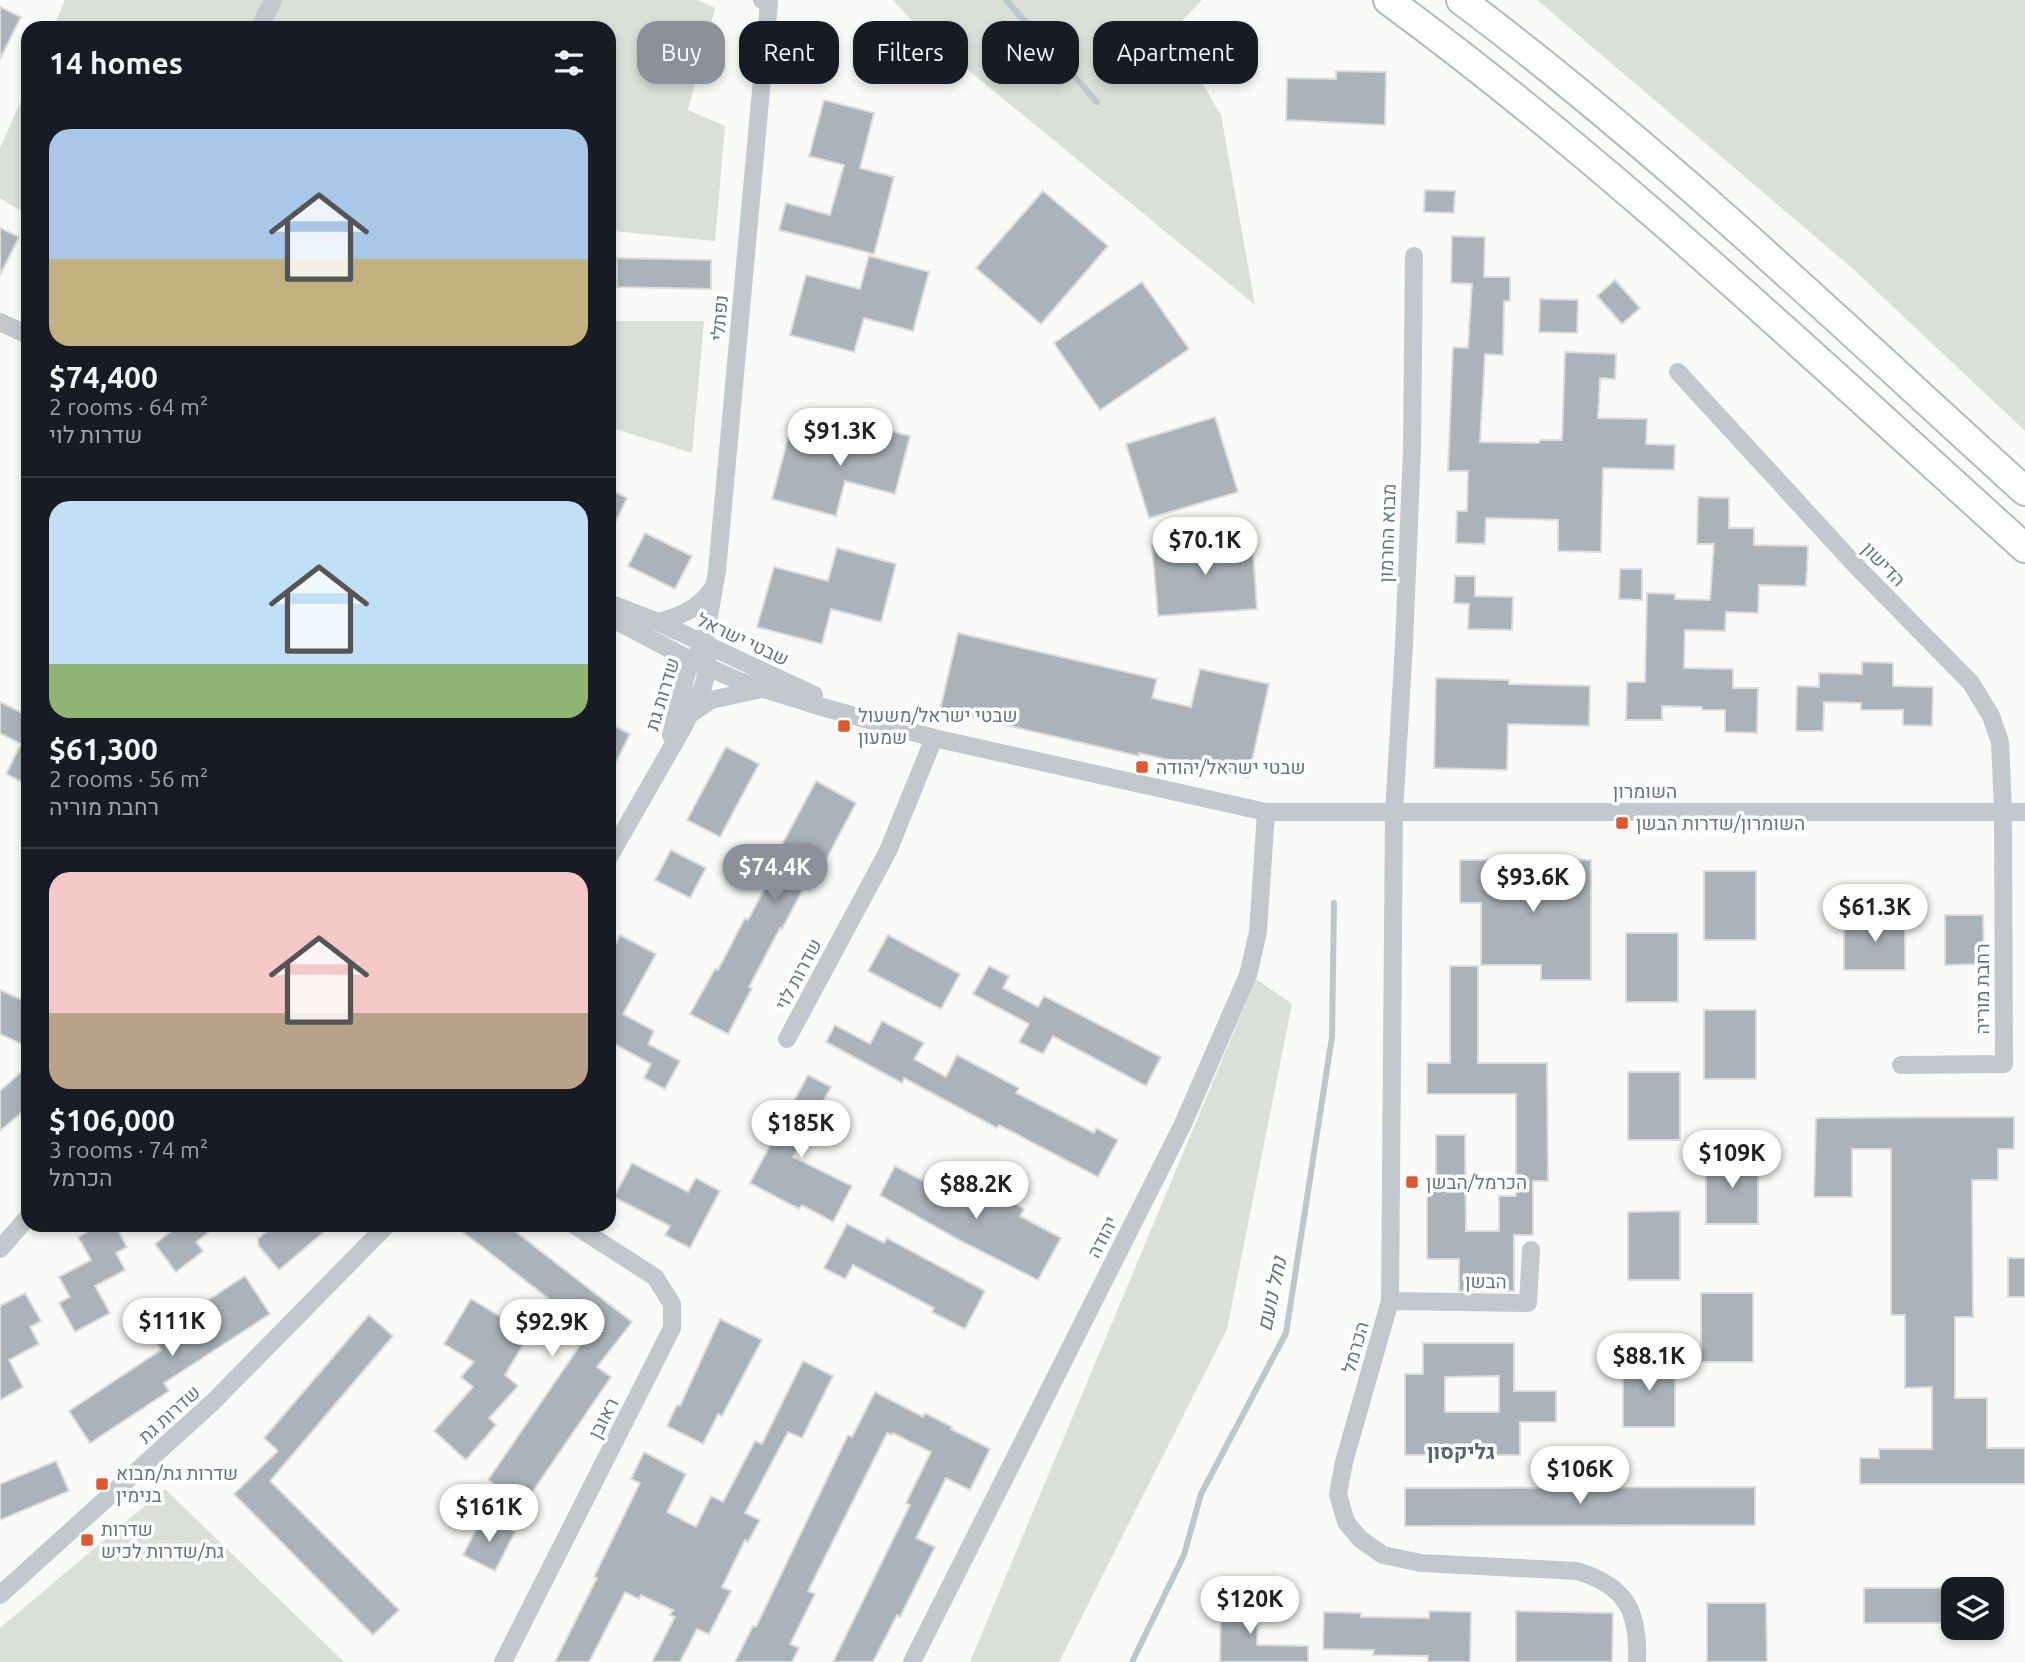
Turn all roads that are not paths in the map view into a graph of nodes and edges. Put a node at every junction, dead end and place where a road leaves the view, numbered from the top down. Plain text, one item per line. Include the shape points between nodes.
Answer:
1 (273, 0) edge
2 (762, 0) edge
3 (1388, 0) edge
4 (1461, 0) edge
5 (262, 21) edge
6 (1414, 256) dead end
7 (0, 322) edge
8 (21, 332) edge
9 (1678, 372) dead end
10 (2025, 491) edge
11 (2025, 548) edge
12 (716, 582) junction
13 (616, 606) edge
14 (616, 621) edge
15 (658, 622) junction
16 (704, 644) junction
17 (700, 664) junction
18 (764, 690) junction
19 (690, 715) junction
20 (858, 716) junction
21 (934, 738) junction
22 (663, 760) junction
23 (2003, 811) junction
24 (1266, 812) junction
25 (1394, 812) junction
26 (2025, 812) edge
27 (616, 845) edge
28 (787, 1039) dead end
29 (1901, 1065) dead end
30 (21, 1225) edge
31 (380, 1232) edge
32 (585, 1232) edge
33 (0, 1249) edge
34 (1531, 1250) dead end
35 (1390, 1301) junction
36 (0, 1595) edge
37 (503, 1662) edge
38 (912, 1662) edge
39 (1636, 1662) edge

1 - 5 street
2 - 12 street, נפתלי via 769,3
3 - 11 highway via 1614,179
4 - 10 highway via 1684,182
6 - 25 street, מבוא החרמון via 1412,449
7 - 8 street
9 - 23 street, הדישון via 1971,683 2000,742
12 - 15 street via 690,611
12 - 16 street, נפתלי
13 - 15 street, שבטי ישראל
14 - 17 street, שבטי ישראל
15 - 16 street, שבטי ישראל
16 - 17 street, שדרות גת
16 - 20 street, שבטי ישראל
17 - 18 street, שבטי ישראל
17 - 19 street, שדרות גת via 703,687
17 - 22 street, שדרות גת
18 - 19 street via 712,700
18 - 20 street, שבטי ישראל
19 - 22 street, שדרות גת
20 - 21 street, שבטי ישראל
21 - 24 street, שבטי ישראל
21 - 28 street, שדרות לוי via 888,850
22 - 27 street, שדרות גת
23 - 25 street, השומרון
23 - 26 street, השומרון
23 - 29 street, רחבת מוריה via 2004,1064
24 - 25 street, השומרון
24 - 38 street, יהודה via 1258,932 1248,975 1183,1124
25 - 35 street, הכרמל
30 - 33 street
31 - 36 street, שדרות גת via 214,1402
32 - 37 street, ראובן via 655,1277 672,1304 672,1328
34 - 35 street, הבשן via 1528,1303
35 - 39 street, הכרמל via 1344,1462 1338,1494 1346,1522 1382,1555 1421,1563 1577,1571 1597,1577 1614,1587 1630,1611

